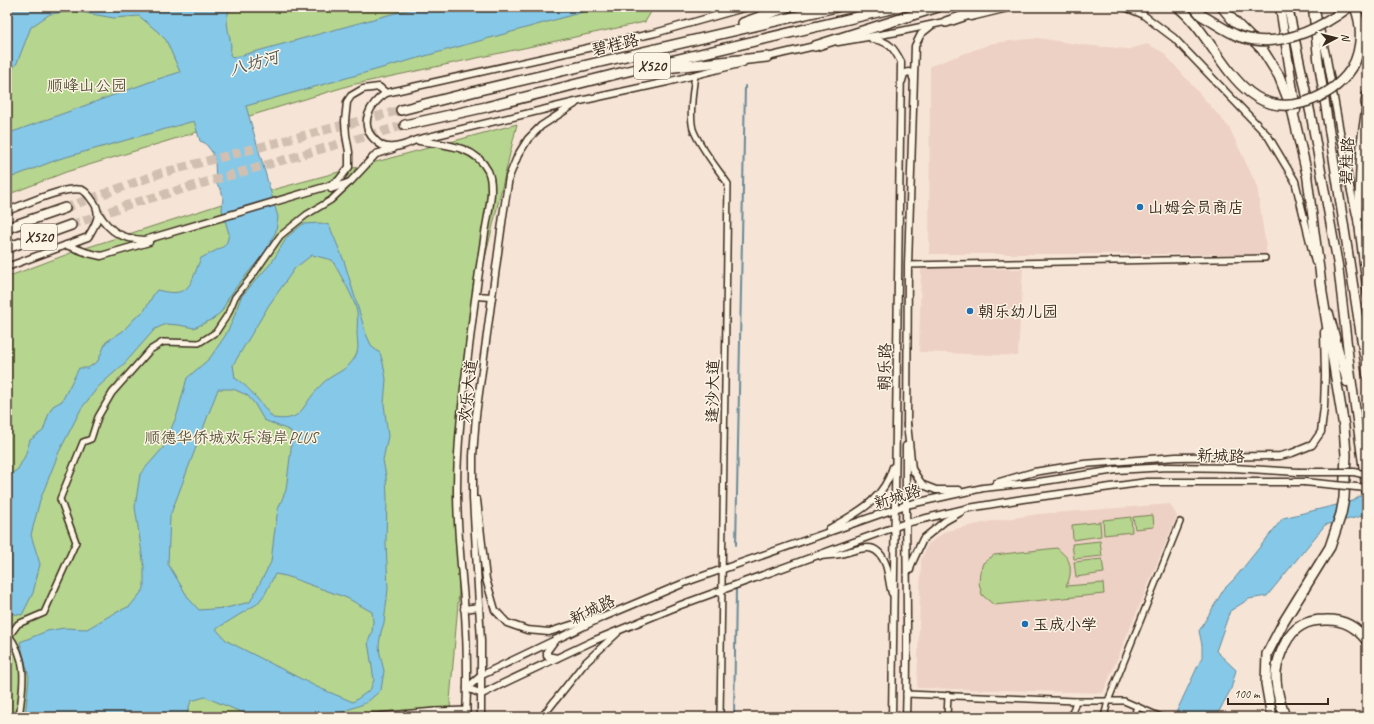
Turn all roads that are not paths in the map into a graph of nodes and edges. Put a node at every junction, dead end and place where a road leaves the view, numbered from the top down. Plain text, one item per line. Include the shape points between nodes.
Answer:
1 (746, 7) edge
2 (787, 7) edge
3 (836, 7) edge
4 (899, 7) edge
5 (938, 7) edge
6 (990, 7) edge
7 (1012, 7) edge
8 (1125, 7) edge
9 (1178, 7) edge
10 (1194, 7) edge
11 (1222, 7) edge
12 (1280, 7) edge
13 (1288, 7) edge
14 (1294, 7) edge
15 (1308, 7) edge
16 (1314, 7) edge
17 (1349, 7) edge
18 (1355, 7) edge
19 (946, 22) junction
20 (932, 25) junction
21 (706, 37) junction
22 (867, 38) junction
23 (815, 46) junction
24 (1297, 47) junction
25 (767, 57) junction
26 (1318, 58) junction
27 (628, 72) junction
28 (695, 75) junction
29 (900, 86) junction
30 (914, 86) junction
31 (386, 93) junction
32 (1367, 99) edge
33 (580, 101) junction
34 (401, 110) tunnel mouth
35 (405, 124) tunnel mouth
36 (416, 140) junction
37 (397, 148) junction
38 (1306, 174) junction
39 (350, 182) junction
40 (318, 191) junction
41 (65, 208) tunnel mouth
42 (7, 211) edge
43 (98, 213) junction
44 (1358, 224) junction
45 (71, 225) tunnel mouth
46 (7, 228) edge
47 (182, 231) junction
48 (66, 245) junction
49 (7, 248) edge
50 (1264, 258) dead end
51 (908, 265) junction
52 (7, 267) edge
53 (1320, 281) junction
54 (1367, 295) edge
55 (476, 296) junction
56 (492, 298) junction
57 (1367, 375) edge
58 (1357, 420) junction
59 (907, 424) junction
60 (895, 460) junction
61 (473, 470) junction
62 (1366, 481) edge
63 (978, 489) junction
64 (1367, 492) edge
65 (906, 505) junction
66 (969, 508) junction
67 (895, 509) junction
68 (1180, 522) dead end
69 (906, 523) junction
70 (894, 526) junction
71 (817, 536) junction
72 (815, 556) junction
73 (722, 570) junction
74 (722, 590) junction
75 (908, 598) junction
76 (894, 602) junction
77 (479, 607) junction
78 (464, 609) junction
79 (621, 609) junction
80 (620, 630) junction
81 (8, 635) edge
82 (556, 639) junction
83 (1367, 641) edge
84 (557, 658) junction
85 (482, 675) junction
86 (467, 688) junction
87 (482, 694) junction
88 (906, 694) junction
89 (948, 696) junction
90 (1076, 701) junction
91 (1108, 701) junction
92 (1137, 706) junction
93 (467, 710) junction
94 (435, 711) junction
95 (19, 717) edge
96 (366, 717) edge
97 (434, 717) edge
98 (466, 717) edge
99 (481, 717) edge
100 (542, 717) edge
101 (720, 717) edge
102 (892, 717) edge
103 (906, 717) edge
104 (947, 717) edge
105 (1071, 717) edge
106 (1104, 717) edge
107 (1134, 717) edge
108 (1161, 717) edge
109 (1273, 717) edge
110 (1285, 717) edge

1 - 31 street via 655,33
2 - 21 highway
3 - 21 highway, 碧桂路 / X520
4 - 27 highway, X520
5 - 23 highway
6 - 19 highway
7 - 19 street
8 - 53 street via 1142,14 1174,38 1268,136 1295,181
9 - 18 highway, bridge via 1193,22 1228,71 1245,88 1263,100 1286,105 1323,96 1350,72 1360,39 1360,25
10 - 17 highway, bridge via 1228,31 1241,37 1265,41 1292,38 1306,33 1325,24
11 - 38 highway via 1262,49 1279,76 1292,109
12 - 38 main road
13 - 24 main road
14 - 24 main road
15 - 26 main road
16 - 26 main road
16 - 44 street via 1327,59
19 - 20 street
20 - 22 street
20 - 30 street, 朝乐路 via 921,34 915,46
21 - 34 highway, 碧桂路 / X520
22 - 23 street
22 - 29 street, 朝乐路 via 880,40 894,48 901,62
23 - 25 street
24 - 58 main road via 1338,265
25 - 27 highway
25 - 28 street
26 - 57 main road
27 - 35 highway, X520 via 486,108
28 - 33 street
28 - 73 street, 逢沙大道 via 693,128 728,184
29 - 30 street via 904,74 908,72 912,73
29 - 60 street, 朝乐路
30 - 51 street, 朝乐路
31 - 37 street via 373,105 366,124 368,132 378,143
31 - 40 street via 379,87 363,90 351,96 347,102 345,121 349,168 338,182
32 - 44 main road, 碧桂路 via 1361,143
33 - 36 street
33 - 56 street, 欢乐大道 via 542,126 528,139 518,155 509,177
36 - 37 street
36 - 55 street, 欢乐大道 via 459,147 481,161 488,172 491,192
37 - 39 street via 376,154
38 - 53 main road
39 - 40 street
39 - 81 street via 331,200 306,215 280,236 235,297 216,332 199,343 163,342 150,350 112,393 98,417 91,439 83,442 60,499 76,542 44,613 18,624
40 - 47 street
41 - 46 highway, X520
42 - 43 street via 63,190 76,188 85,191 97,206
43 - 47 street via 106,225 119,235 131,239 145,240
43 - 48 street via 96,225 88,237
44 - 54 street
45 - 49 highway, X520
47 - 48 street via 101,256
48 - 52 street
50 - 51 street
51 - 59 street, 朝乐路
53 - 58 main road
53 - 63 street via 1326,345 1324,407 1321,432 1312,445 1280,456 1176,457 1084,464 1034,472
53 - 109 highway via 1344,427 1345,480 1341,514 1334,538 1283,623 1268,654 1266,683
55 - 56 street
55 - 78 street, 欢乐大道 via 461,406 457,466
56 - 61 street, 欢乐大道 via 476,415
58 - 62 main road
59 - 63 street via 912,469 923,485 936,490
59 - 65 street, 朝乐路
60 - 67 street, 朝乐路
60 - 71 street via 889,479 866,507
61 - 77 street, 欢乐大道
61 - 79 street via 486,579 495,610 507,623 528,630 549,632
62 - 63 street, 新城路, bridge via 1354,472 1167,467 1116,470
62 - 64 main road, bridge
62 - 66 street, 新城路, bridge via 1147,482
63 - 65 street, 新城路
65 - 67 street, 新城路
65 - 69 street, 朝乐路
66 - 69 street, 新城路
66 - 75 street via 945,521 923,539 911,564
67 - 70 street, 朝乐路
67 - 71 street, 新城路
68 - 91 street
69 - 70 street, 新城路
69 - 75 street, 朝乐路
70 - 72 street, 新城路
70 - 76 street, 朝乐路
71 - 73 street, 新城路
72 - 74 street, 新城路
72 - 76 street via 841,554 863,547 871,548 883,559 887,567
73 - 74 street, 逢沙大道
73 - 79 street, 新城路
74 - 80 street, 新城路
74 - 101 street, 逢沙大道
75 - 88 street, 朝乐路
76 - 102 street, 朝乐路
77 - 78 street
77 - 85 street, 欢乐大道
78 - 86 street, 欢乐大道
79 - 82 street, 新城路
80 - 84 street, 新城路
80 - 100 street via 584,664
81 - 95 street via 19,652 23,666
82 - 84 street via 547,651 547,656
82 - 85 street, 新城路
83 - 110 highway via 1354,627 1331,620 1316,620 1301,625 1290,635 1281,653 1276,672 1280,705
84 - 87 street, 新城路
85 - 86 street, 新城路
85 - 87 street, 欢乐大道
86 - 87 street
86 - 93 street, 欢乐大道
87 - 99 street, 欢乐大道
88 - 89 street
88 - 103 street, 朝乐路
89 - 90 street
89 - 104 street
90 - 91 street
90 - 105 street
91 - 92 street via 1124,701
91 - 106 street
92 - 107 street
92 - 108 street
93 - 94 street
93 - 98 street, 欢乐大道
94 - 96 street
94 - 97 street

